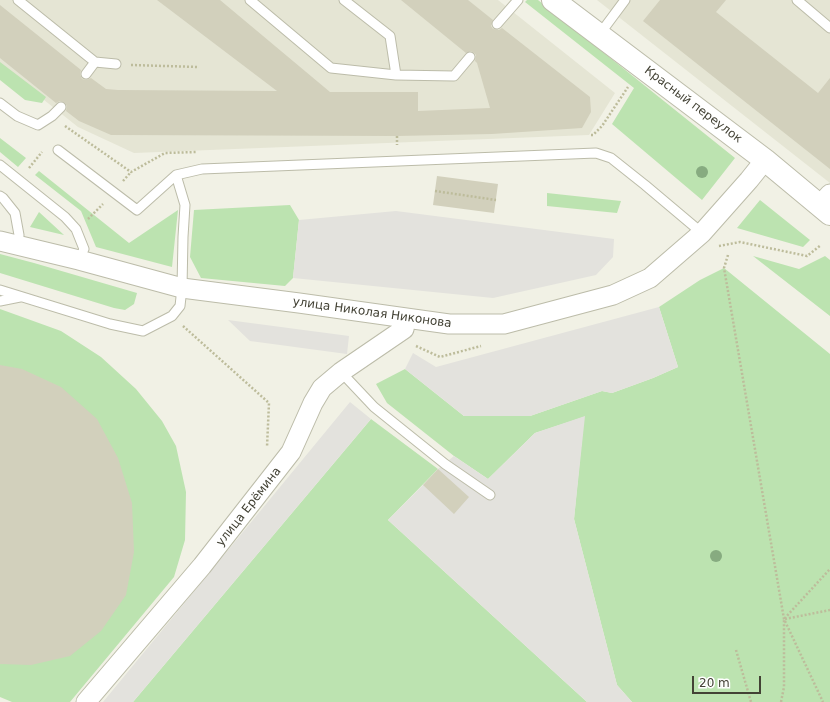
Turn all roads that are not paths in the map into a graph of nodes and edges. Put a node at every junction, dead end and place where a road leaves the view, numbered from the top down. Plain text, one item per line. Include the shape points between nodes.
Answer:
1 (18, 0) edge
2 (250, 0) edge
3 (344, 0) edge
4 (518, 0) edge
5 (553, 0) edge
6 (625, 0) edge
7 (797, 0) edge
8 (497, 24) dead end
9 (830, 28) edge
10 (599, 35) junction
11 (470, 57) dead end
12 (95, 62) junction
13 (116, 64) road end
14 (86, 74) dead end
15 (396, 75) junction
16 (0, 103) edge
17 (61, 107) dead end
18 (58, 150) dead end
19 (765, 160) junction
20 (0, 165) edge
21 (176, 176) junction
22 (0, 196) edge
23 (827, 204) edge
24 (702, 234) junction
25 (9, 243) edge
26 (79, 260) junction
27 (182, 288) junction
28 (0, 290) edge
29 (23, 297) junction
30 (0, 301) edge
31 (406, 318) junction
32 (341, 372) junction
33 (490, 495) dead end
34 (86, 702) edge

1 - 12 lane
2 - 15 lane via 331,68
3 - 15 lane via 390,36
4 - 8 lane
5 - 10 street, Красный переулок
6 - 10 lane
7 - 9 lane
10 - 19 street, Красный переулок
11 - 15 lane via 454,76
12 - 13 lane
12 - 14 lane
16 - 17 lane via 17,116 38,125
18 - 21 lane via 137,210
19 - 23 street, Красный переулок
19 - 24 street, улица Николая Никонова
20 - 26 lane via 65,217 76,229 84,249
21 - 24 lane via 202,169 596,153 611,158
21 - 27 lane via 185,205
22 - 25 lane via 15,214 20,235
24 - 31 street, улица Николая Никонова via 650,278 613,294 504,324 450,324
25 - 26 street, улица Николая Никонова
26 - 27 street, улица Николая Никонова
27 - 29 lane via 180,306 172,316 143,331 110,324
27 - 31 street, улица Николая Никонова
28 - 29 lane
29 - 30 lane
31 - 32 street, улица Ерёмина via 404,330
32 - 33 lane via 374,407
32 - 34 street, улица Ерёмина via 322,388 291,452 202,566

